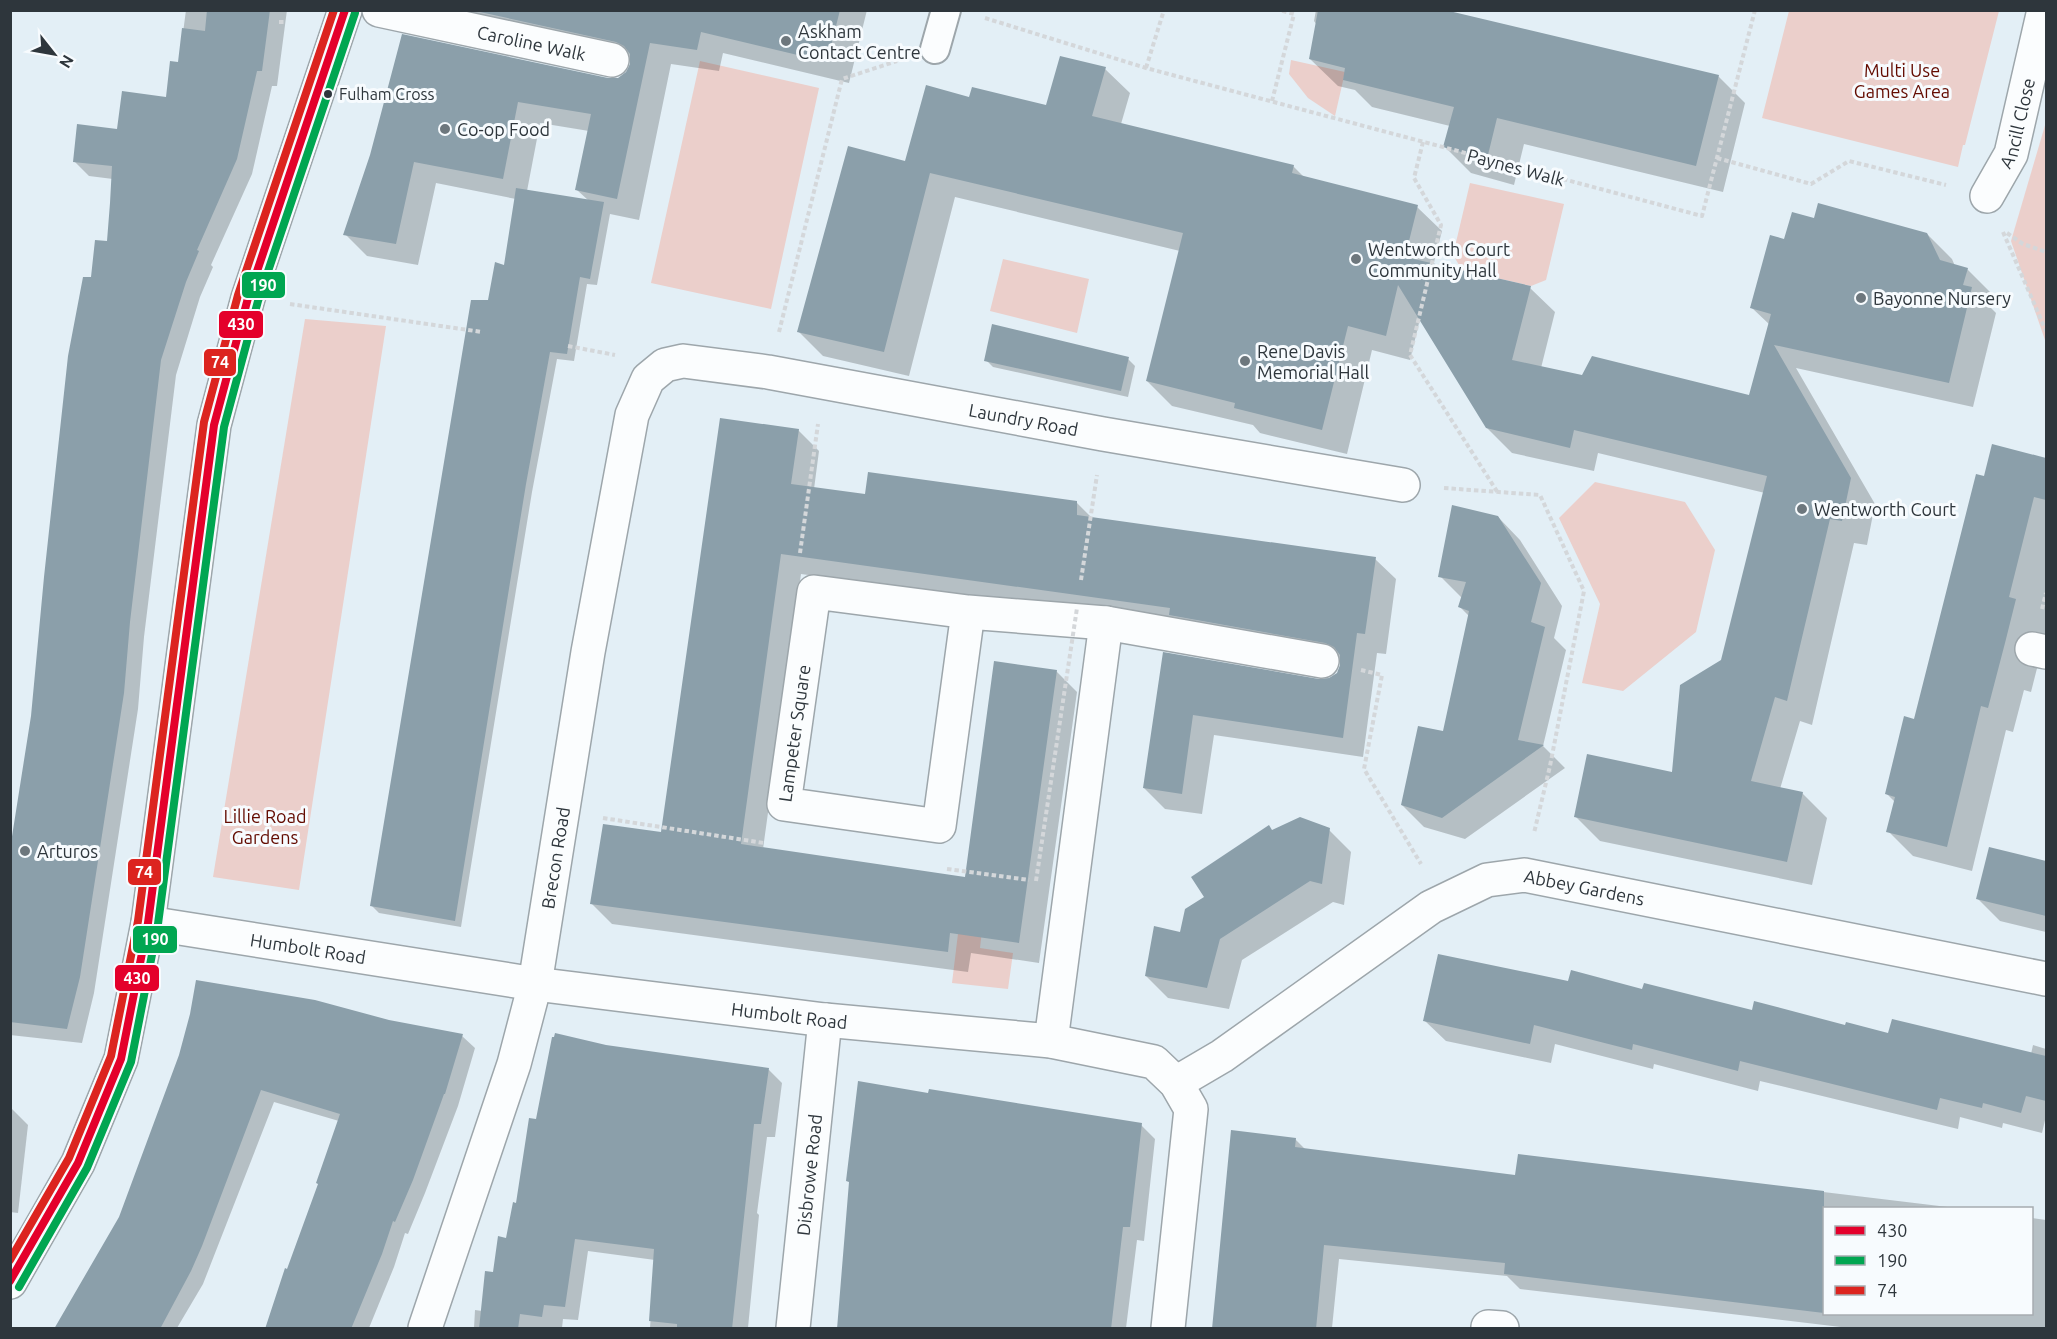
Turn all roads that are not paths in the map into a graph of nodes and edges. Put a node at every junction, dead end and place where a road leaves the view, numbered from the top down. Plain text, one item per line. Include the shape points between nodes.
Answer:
1 (345, 10) edge
2 (379, 10) edge
3 (946, 10) edge
4 (2044, 10) edge
5 (935, 49) road end
6 (612, 60) dead end
7 (1987, 196) road end
8 (648, 379) joint
9 (1403, 485) road end
10 (968, 612) junction
11 (1106, 623) junction
12 (1322, 661) dead end
13 (148, 923) junction
14 (2046, 979) edge
15 (535, 984) junction
16 (825, 1020) junction
17 (1051, 1041) junction
18 (1176, 1083) junction
19 (10, 1282) edge
20 (425, 1329) edge
21 (793, 1329) edge
22 (1168, 1329) edge

1 - 13 street via 248,298 214,425
2 - 6 street, Caroline Walk
3 - 5 lane
4 - 7 street, Ancill Close via 2011,154
8 - 9 street, Laundry Road via 665,365 683,361 768,372
8 - 15 street, Brecon Road via 632,415 588,652
10 - 10 street, Lampeter Square via 939,826 784,804 814,592
10 - 11 street, Lampeter Square
11 - 12 street, Lampeter Square
11 - 17 street
13 - 15 street, Humbolt Road
13 - 19 street via 121,1059 78,1163
14 - 18 street, Abbey Gardens via 1524,875 1487,880 1431,907 1222,1056
15 - 16 street, Humbolt Road
15 - 20 street, Brecon Road via 514,1064
16 - 17 street, Humbolt Road
16 - 21 street, Disbrowe Road
17 - 18 street, Humbolt Road via 1154,1062
18 - 22 street, Humbolt Road via 1191,1109

